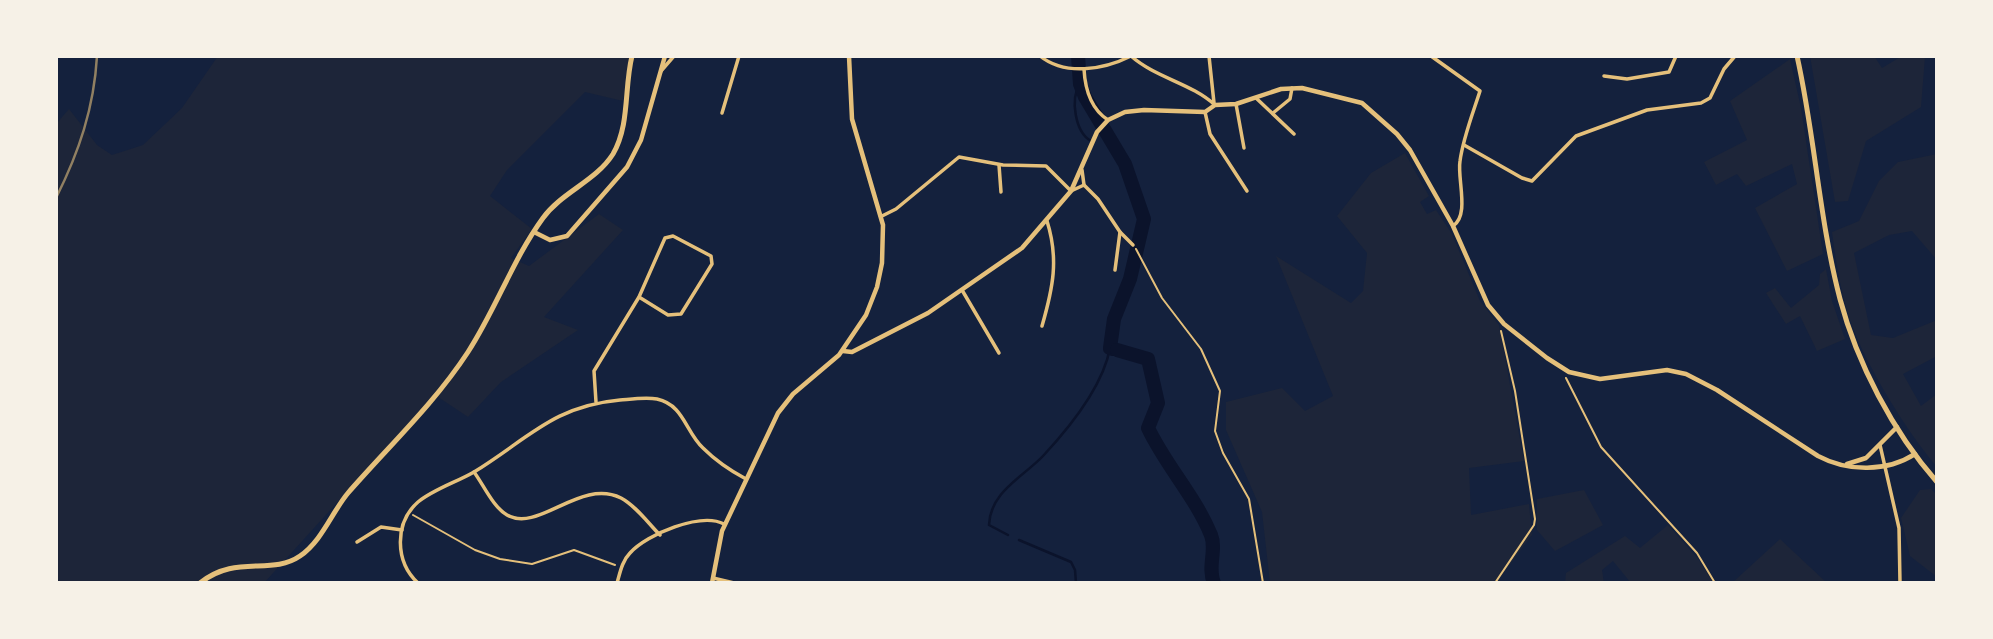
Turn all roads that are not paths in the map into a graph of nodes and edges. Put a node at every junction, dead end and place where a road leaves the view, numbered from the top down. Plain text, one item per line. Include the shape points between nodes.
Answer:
1 (632, 56) edge
2 (665, 56) edge
3 (674, 56) edge
4 (739, 56) edge
5 (849, 56) edge
6 (1040, 56) edge
7 (1131, 56) edge
8 (1209, 56) edge
9 (1432, 56) edge
10 (1676, 56) edge
11 (1735, 56) edge
12 (1797, 56) edge
13 (1083, 69) junction
14 (659, 72) junction
15 (1604, 76) dead end
16 (1292, 88) junction
17 (1256, 98) junction
18 (1236, 104) junction
19 (1215, 105) junction
20 (1205, 112) junction
21 (722, 113) dead end
22 (1273, 113) junction
23 (1107, 122) junction
24 (1293, 134) dead end
25 (1464, 145) junction
26 (1244, 148) dead end
27 (999, 165) junction
28 (1082, 169) junction
29 (1084, 185) junction
30 (1072, 191) junction
31 (1247, 191) dead end
32 (1001, 192) dead end
33 (882, 216) junction
34 (1047, 221) junction
35 (1452, 226) junction
36 (534, 232) junction
37 (1120, 232) junction
38 (1135, 247) road end
39 (1115, 270) dead end
40 (962, 290) junction
41 (639, 297) junction
42 (1042, 326) dead end
43 (843, 351) junction
44 (999, 353) dead end
45 (596, 402) junction
46 (1897, 427) junction
47 (1880, 444) junction
48 (1915, 454) junction
49 (1842, 465) junction
50 (1886, 466) junction
51 (474, 472) junction
52 (746, 479) junction
53 (1937, 482) edge
54 (724, 524) junction
55 (402, 530) junction
56 (660, 536) junction
57 (357, 542) dead end
58 (712, 580) edge
59 (200, 583) edge
60 (418, 583) edge
61 (617, 583) edge
62 (734, 583) edge
63 (1900, 583) edge

1 - 36 main road via 623,129 613,154 556,203
2 - 14 street
3 - 14 street
4 - 21 street
5 - 33 street via 852,119
6 - 13 street via 1055,66
7 - 13 street
7 - 19 street
8 - 19 street
9 - 25 street via 1480,91
10 - 15 street via 1670,72 1627,79
11 - 25 street via 1708,99 1647,110 1581,134 1532,181
12 - 46 main road via 1840,298 1853,339
13 - 23 street via 1088,94
14 - 36 street via 641,140 626,167 567,236 550,240
16 - 17 street
16 - 22 street via 1290,99
16 - 35 street via 1352,99 1371,109 1404,142
17 - 18 street
17 - 22 street
18 - 19 street
18 - 26 street
19 - 20 street
20 - 23 street via 1144,110 1125,112
20 - 31 street via 1210,134
22 - 24 street
23 - 28 street via 1098,130
25 - 35 street via 1460,215
27 - 30 street via 1046,166
27 - 32 street
27 - 33 street via 959,158
28 - 29 street
28 - 30 street
29 - 30 street
29 - 37 street
30 - 34 street
33 - 43 street via 884,251 877,287
34 - 40 street via 1022,248
34 - 42 street via 1055,274
35 - 49 street via 1484,299 1504,324 1558,365 1600,379 1660,371 1686,374 1818,456
36 - 59 main road via 478,337 447,382 346,495 309,548 284,563 229,567
37 - 38 street
37 - 39 street
40 - 43 street via 881,338 852,352
40 - 44 street
41 - 41 street via 665,238 673,236 711,256 712,264 681,314 668,315
41 - 45 street via 593,373
43 - 52 street via 785,403
45 - 51 street via 556,415
45 - 52 street via 652,398 667,402 681,413 703,449
46 - 47 street
46 - 48 main road
47 - 49 street via 1866,458
47 - 50 street
48 - 50 street
48 - 53 main road
49 - 50 street
50 - 63 street via 1899,528
51 - 55 street via 420,500
51 - 56 street via 501,510 514,517 531,516 601,493 625,501
52 - 54 street
54 - 56 street via 709,519 692,521
54 - 58 street
55 - 57 street via 381,527
55 - 60 street via 403,560
56 - 61 street via 635,549
58 - 62 street

